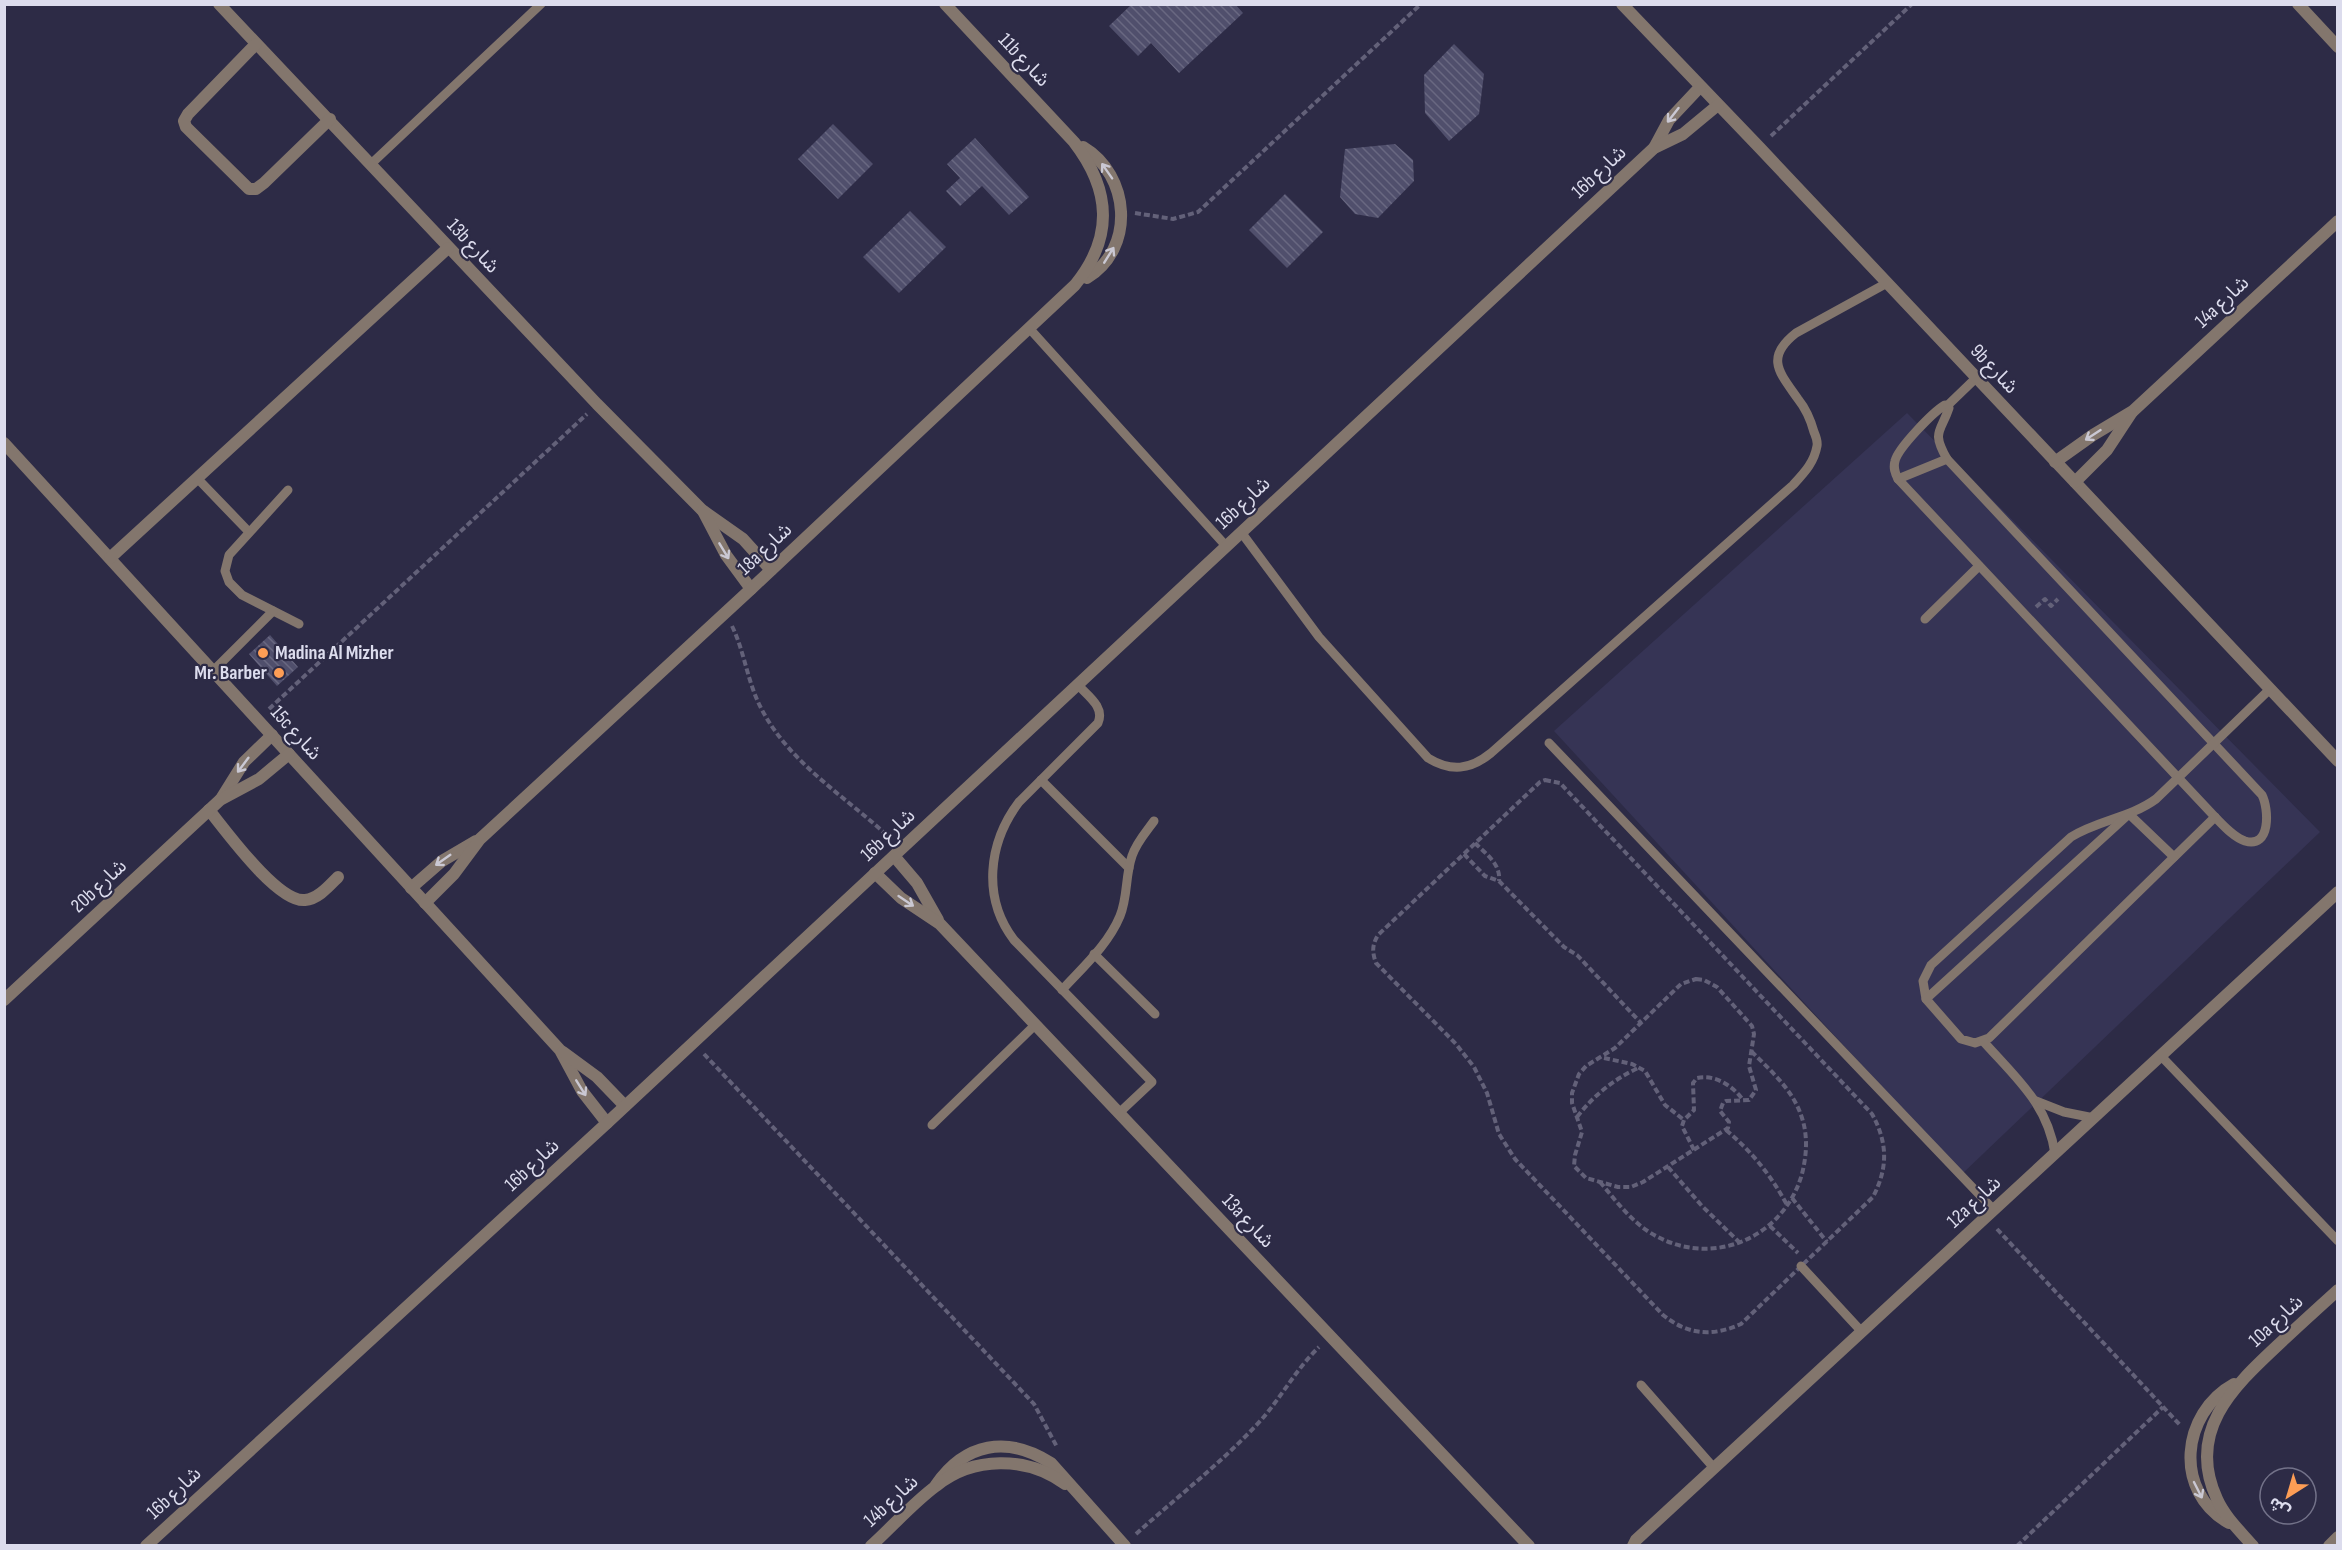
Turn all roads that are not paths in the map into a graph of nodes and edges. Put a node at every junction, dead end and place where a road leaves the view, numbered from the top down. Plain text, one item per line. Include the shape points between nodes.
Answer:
1 (219, 4) edge
2 (542, 4) edge
3 (945, 4) edge
4 (1622, 4) edge
5 (2298, 4) edge
6 (256, 44) junction
7 (2337, 46) edge
8 (1700, 87) junction
9 (1718, 105) junction
10 (330, 119) junction
11 (1074, 142) junction
12 (1654, 148) junction
13 (371, 164) junction
14 (1122, 211) joint
15 (1104, 212) joint
16 (2337, 222) edge
17 (448, 248) junction
18 (1887, 283) junction
19 (1075, 285) junction
20 (1029, 328) junction
21 (1976, 378) junction
22 (1948, 405) junction
23 (2133, 411) junction
24 (4, 442) edge
25 (1947, 459) junction
26 (2055, 462) junction
27 (197, 478) junction
28 (1898, 479) junction
29 (2075, 482) junction
30 (288, 490) dead end
31 (702, 510) junction
32 (249, 532) junction
33 (1241, 532) junction
34 (1226, 546) junction
35 (110, 558) junction
36 (1979, 566) junction
37 (771, 570) junction
38 (751, 589) junction
39 (273, 611) junction
40 (1925, 619) dead end
41 (298, 624) dead end
42 (213, 671) junction
43 (1078, 685) junction
44 (2270, 689) junction
45 (272, 735) junction
46 (2214, 742) junction
47 (1550, 743) dead end
48 (289, 754) junction
49 (2337, 762) edge
50 (2178, 777) junction
51 (1041, 780) junction
52 (220, 800) junction
53 (209, 810) junction
54 (2129, 814) junction
55 (2215, 817) junction
56 (1154, 821) dead end
57 (480, 839) junction
58 (898, 852) junction
59 (2174, 857) junction
60 (1129, 868) junction
61 (875, 873) junction
62 (338, 877) dead end
63 (411, 888) junction
64 (2337, 892) edge
65 (425, 903) junction
66 (940, 924) junction
67 (1094, 954) junction
68 (1062, 990) junction
69 (1926, 999) junction
70 (4, 1000) edge
71 (1155, 1014) dead end
72 (1035, 1025) junction
73 (1983, 1041) junction
74 (560, 1050) junction
75 (2161, 1056) junction
76 (2036, 1101) junction
77 (625, 1106) junction
78 (1119, 1113) junction
79 (2094, 1118) junction
80 (607, 1123) junction
81 (932, 1125) dead end
82 (2055, 1154) junction
83 (1990, 1214) junction
84 (2337, 1241) edge
85 (1804, 1264) road end
86 (2337, 1290) edge
87 (1862, 1332) junction
88 (2241, 1380) junction
89 (1641, 1385) dead end
90 (1714, 1468) junction
91 (936, 1485) junction
92 (1072, 1488) junction
93 (2236, 1527) junction
94 (2337, 1537) edge
95 (1635, 1543) edge
96 (146, 1545) edge
97 (872, 1545) edge
98 (1125, 1545) edge
99 (1529, 1545) edge
100 (1624, 1545) edge
101 (2253, 1545) edge
102 (2329, 1545) edge

1 - 6 street, 13b شارع
2 - 13 lane
3 - 11 street, 11b شارع
4 - 8 street, 9b شارع
5 - 7 street
6 - 10 street, 13b شارع
6 - 10 street via 188,114 186,127 249,189 256,189
8 - 9 street, 9b شارع
8 -> 12 street, 16b شارع via 1669,120
9 - 12 street, 16b شارع via 1683,134
9 - 18 street, 9b شارع
10 - 13 street, 13b شارع
14 -> 11 street, 11b شارع via 1119,194 1102,163
11 - 15 street, 11b شارع via 1095,175
12 - 33 street, 16b شارع
13 - 17 street, 13b شارع
19 -> 14 street, 18a شارع via 1091,275 1114,247
15 - 19 street, 18a شارع via 1097,252
16 - 23 street, 14a شارع
17 - 27 street
17 - 31 street, 13b شارع
18 - 21 street, 9b شارع
18 - 33 lane via 1796,333 1780,351 1781,376 1804,408 1818,444 1810,466 1491,753 1468,767 1453,768 1428,758 1319,637
19 - 20 street, 18a شارع
20 - 34 lane
20 - 37 street, 18a شارع
21 - 22 lane
21 - 26 street, 9b شارع
22 - 25 lane via 1938,438
22 - 28 lane via 1942,406 1899,453 1894,468
23 -> 26 street, 14a شارع
23 - 29 street, 14a شارع via 2107,450
24 - 35 street, 15c شارع
25 - 28 lane
25 - 46 lane
26 - 29 street, 9b شارع
27 - 32 lane
27 - 35 street
28 - 36 lane
29 - 44 street, 9b شارع
30 - 32 lane
31 - 37 street, 13b شارع via 742,539
31 -> 38 street, 13b شارع via 726,555
32 - 39 lane via 226,560 226,577 242,595
33 - 34 street, 16b شارع
34 - 43 street, 16b شارع
35 - 42 street, 15c شارع
36 - 40 lane
36 - 50 lane
37 - 38 street, 18a شارع
38 - 57 street, 18a شارع
39 - 41 lane
39 - 42 lane
42 - 45 street, 15c شارع
43 - 51 lane via 1098,706 1100,718
43 - 58 street, 16b شارع
44 - 46 lane
44 - 49 street, 9b شارع
45 - 48 street, 15c شارع
45 -> 52 street, 20b شارع via 244,762
46 - 50 lane
46 - 55 lane via 2262,795 2267,808 2266,831 2258,840 2246,841
47 - 83 lane
48 - 52 street, 20b شارع via 259,778
48 - 63 street, 15c شارع
50 - 54 lane via 2156,799
50 - 55 lane
51 - 60 lane
51 - 68 lane via 1018,802 1001,831 993,879 997,908 1007,930
52 - 53 street, 20b شارع
53 - 62 street via 256,867 292,899 305,901 316,897
53 - 70 street, 20b شارع
54 - 59 lane
54 - 69 lane
54 - 69 lane via 2093,825 2071,837 1931,965 1923,981
55 - 59 lane
56 - 60 lane via 1138,842
57 -> 63 street, 18a شارع via 442,861
57 - 65 street, 18a شارع via 454,874
58 - 61 street, 16b شارع
58 - 66 street, 13a شارع
59 - 73 lane
60 - 67 lane via 1120,915
61 -> 66 street, 13a شارع via 901,898
61 - 77 street, 16b شارع
63 - 65 street, 15c شارع
64 - 75 street, 12a شارع
65 - 74 street, 15c شارع
66 - 72 street, 13a شارع
67 - 68 lane
67 - 71 lane
68 - 78 lane via 1152,1082
69 - 73 lane via 1961,1039
72 - 78 street, 13a شارع
72 - 81 lane
73 - 76 lane
74 - 77 street, 15c شارع via 597,1077
74 -> 80 street, 15c شارع via 582,1091
75 - 79 street, 12a شارع
75 - 84 lane
76 - 79 lane
76 - 82 lane via 2049,1126
77 - 80 street, 16b شارع
78 - 99 street, 13a شارع
79 - 82 street, 12a شارع
80 - 96 street, 16b شارع
82 - 83 street, 12a شارع
83 - 87 street, 12a شارع
85 - 87 lane
86 - 88 street, 10a شارع
87 - 90 street, 12a شارع
88 - 93 street, 10a شارع via 2223,1405 2207,1447 2207,1465 2217,1499
88 -> 93 street, 10a شارع via 2210,1403 2197,1423 2190,1464 2197,1491 2213,1512
89 - 90 lane
90 - 95 street, 12a شارع
91 - 92 street, 14b شارع via 962,1471 1004,1463 1047,1473
91 - 92 street, 14b شارع via 957,1461 987,1448 1004,1446 1036,1454 1062,1474
91 - 97 street, 14b شارع
92 - 98 street
93 - 101 street
94 - 102 street
95 - 100 street, 12a شارع

